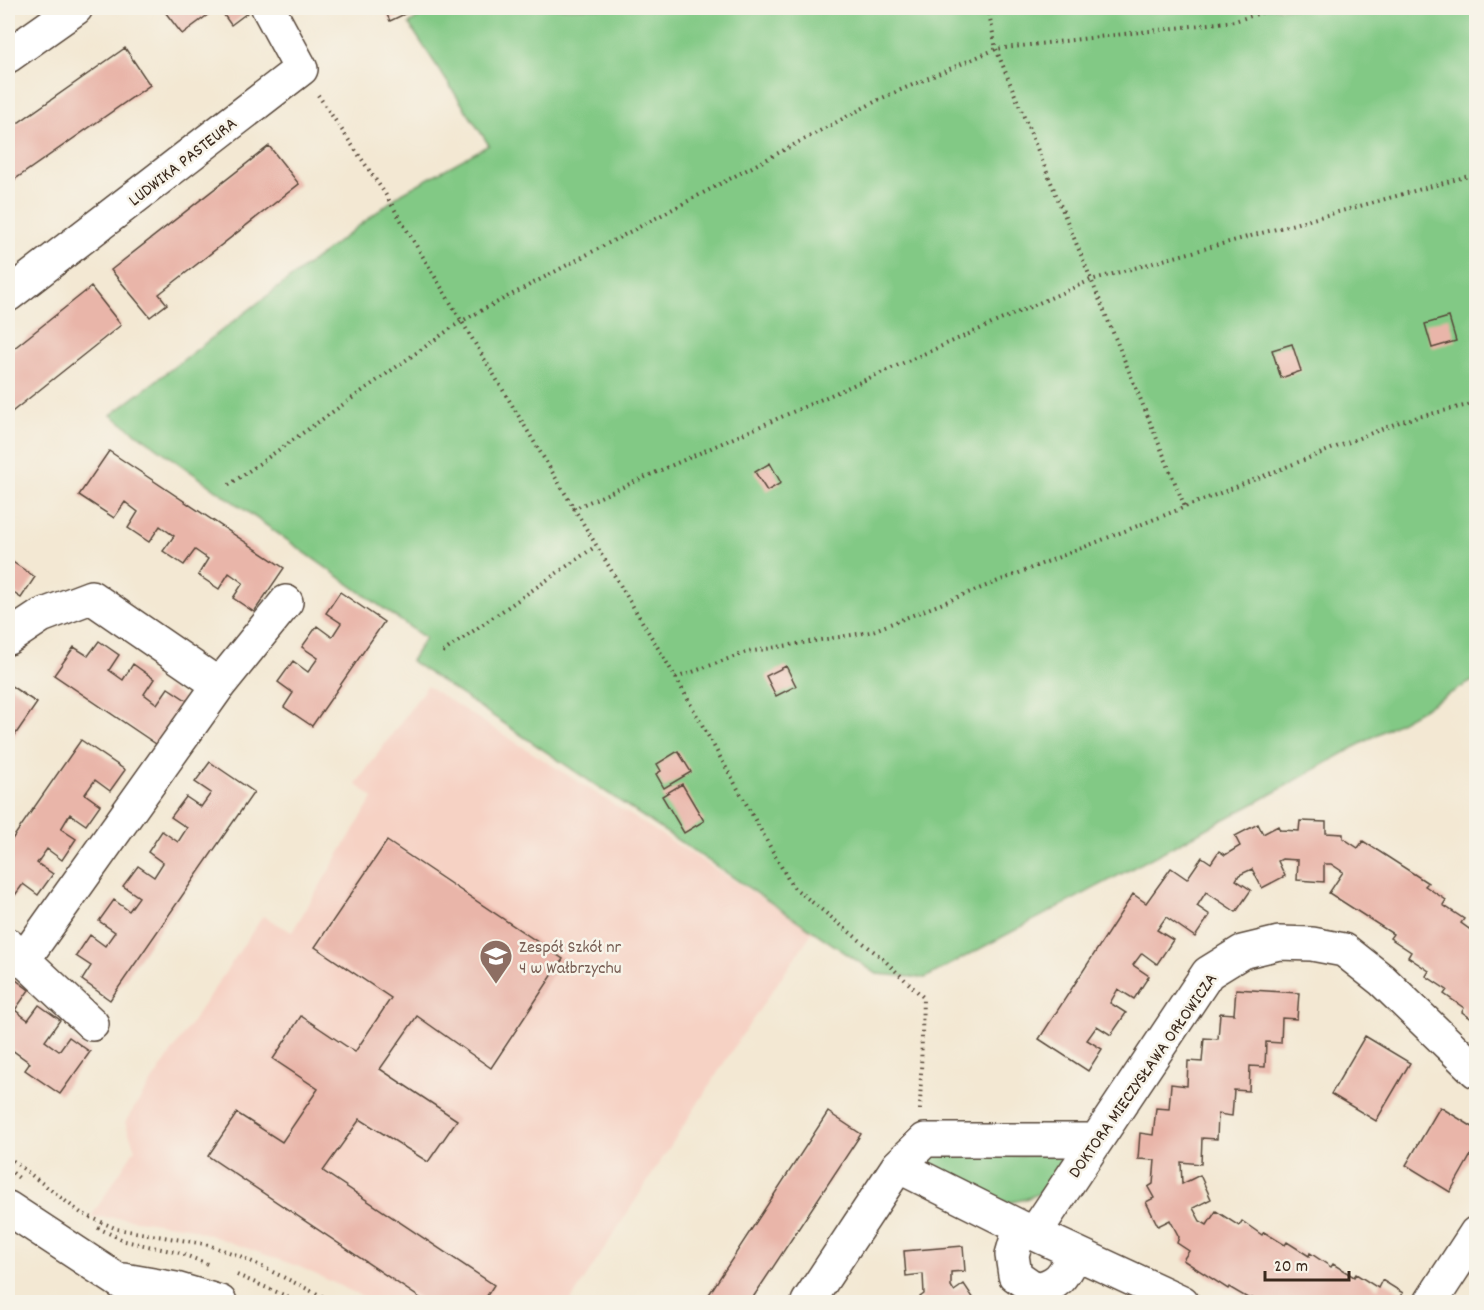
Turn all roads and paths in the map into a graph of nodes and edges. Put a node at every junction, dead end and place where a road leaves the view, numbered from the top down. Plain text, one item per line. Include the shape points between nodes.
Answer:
1 (76, 8) edge
2 (268, 8) edge
3 (988, 8) edge
4 (1276, 8) edge
5 (996, 49) junction
6 (8, 56) edge
7 (301, 69) junction
8 (1476, 174) edge
9 (1091, 280) junction
10 (8, 295) edge
11 (460, 322) junction
12 (1476, 403) edge
13 (229, 485) dead end
14 (1185, 507) junction
15 (573, 509) junction
16 (596, 546) junction
17 (286, 602) dead end
18 (8, 638) edge
19 (443, 652) dead end
20 (676, 678) junction
21 (219, 685) junction
22 (16, 952) edge
23 (92, 1024) dead end
24 (1476, 1071) edge
25 (925, 1140) junction
26 (1094, 1140) junction
27 (8, 1157) edge
28 (898, 1166) junction
29 (8, 1169) edge
30 (15, 1195) edge
31 (89, 1225) dead end
32 (1027, 1231) junction
33 (1476, 1233) edge
34 (1075, 1253) junction
35 (213, 1266) dead end
36 (116, 1279) junction
37 (227, 1288) edge
38 (151, 1302) edge
39 (300, 1302) edge
40 (334, 1302) edge
41 (808, 1302) edge
42 (1182, 1302) edge
43 (1431, 1302) edge

1 - 6 street
2 - 7 street
3 - 5 path
4 - 5 path via 1235,21
5 - 9 path
5 - 11 path via 882,98
7 - 10 street, LUDWIKA PASTEURA
7 - 11 path via 384,192
8 - 9 path
9 - 14 path
9 - 15 path
11 - 13 path
11 - 15 path
12 - 14 path via 1401,421
14 - 20 path via 870,633 747,652
15 - 16 path
16 - 19 path
16 - 20 path
17 - 21 street
18 - 21 street via 41,616 91,597
20 - 25 path via 792,885 882,958 923,998 919,1125
21 - 22 street
22 - 23 street
24 - 26 street, DOKTORA MIECZYSŁAWA ORŁOWICZA via 1382,980 1344,950 1279,943 1242,952 1208,973
25 - 26 street
25 - 28 street
26 - 32 street, DOKTORA MIECZYSŁAWA ORŁOWICZA
27 - 40 path via 81,1213 117,1229 205,1244 231,1253
28 - 32 street
28 - 41 street
29 - 30 path
30 - 36 street via 22,1221
31 - 35 path via 125,1241 180,1253
32 - 34 street
32 - 34 street, DOKTORA MIECZYSŁAWA ORŁOWICZA via 1012,1255 1015,1275 1035,1289 1052,1286 1065,1273
33 - 43 street
34 - 42 street
36 - 37 street via 176,1289
36 - 38 street
37 - 39 path

